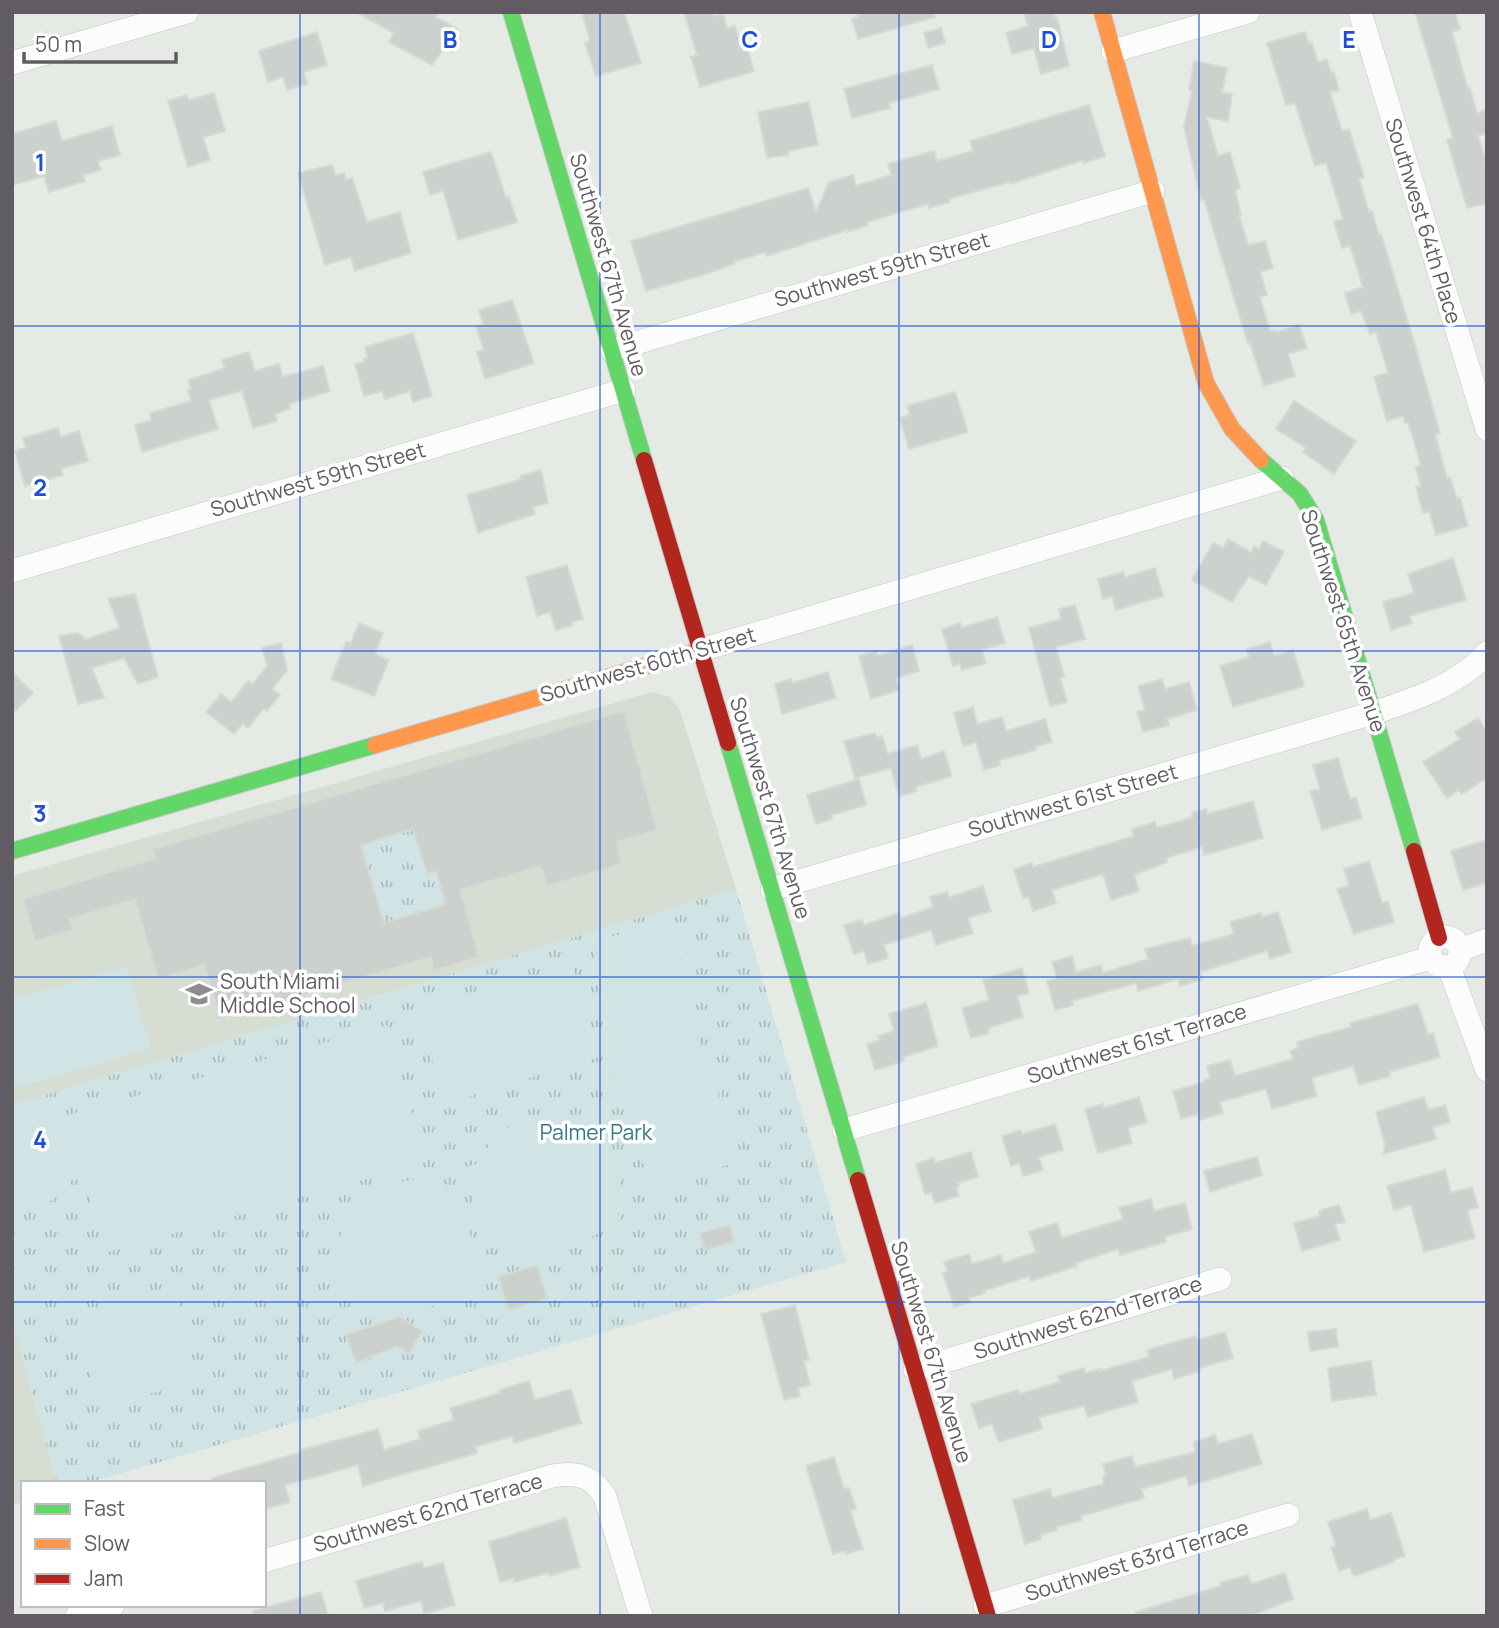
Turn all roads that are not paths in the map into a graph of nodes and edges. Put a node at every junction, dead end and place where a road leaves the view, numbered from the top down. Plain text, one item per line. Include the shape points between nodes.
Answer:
1 (187, 12) edge
2 (511, 12) edge
3 (1102, 12) edge
4 (1248, 12) edge
5 (1360, 12) edge
6 (1113, 51) junction
7 (12, 64) edge
8 (1153, 191) junction
9 (612, 350) junction
10 (624, 390) junction
11 (1487, 429) edge
12 (1282, 478) junction
13 (12, 571) edge
14 (701, 650) junction
15 (1487, 653) edge
16 (1373, 713) junction
17 (12, 851) edge
18 (772, 889) junction
19 (1487, 940) edge
20 (1445, 953) junction
21 (1487, 1070) edge
22 (844, 1130) junction
23 (1220, 1279) dead end
24 (915, 1370) junction
25 (1288, 1515) dead end
26 (266, 1560) edge
27 (106, 1607) edge
28 (987, 1611) edge
29 (77, 1616) edge
30 (641, 1616) edge

1 - 7 street
2 - 9 street, Southwest 67th Avenue
3 - 6 street, Southwest 65th Avenue
4 - 6 street
5 - 11 street, Southwest 64th Place
6 - 8 street, Southwest 65th Avenue
8 - 9 street, Southwest 59th Street
8 - 12 street, Southwest 65th Avenue via 1213,400 1241,442
9 - 10 street, Southwest 67th Avenue
10 - 13 street, Southwest 59th Street
10 - 14 street, Southwest 67th Avenue
12 - 14 street, Southwest 60th Street
12 - 16 street, Southwest 65th Avenue via 1305,500 1318,527
14 - 17 street, Southwest 60th Street
14 - 18 street, Southwest 67th Avenue
15 - 16 street via 1452,681
16 - 18 street, Southwest 61st Street
16 - 20 street, Southwest 65th Avenue
18 - 22 street, Southwest 67th Avenue
19 - 20 street, Southwest 61st Terrace
20 - 21 street, Southwest 65th Avenue
20 - 22 street, Southwest 61st Terrace
22 - 24 street, Southwest 67th Avenue
23 - 24 street, Southwest 62nd Terrace
24 - 28 street, Southwest 67th Avenue
25 - 28 street, Southwest 63rd Terrace
26 - 30 street, Southwest 62nd Terrace via 572,1473 591,1480 605,1497
27 - 29 street

